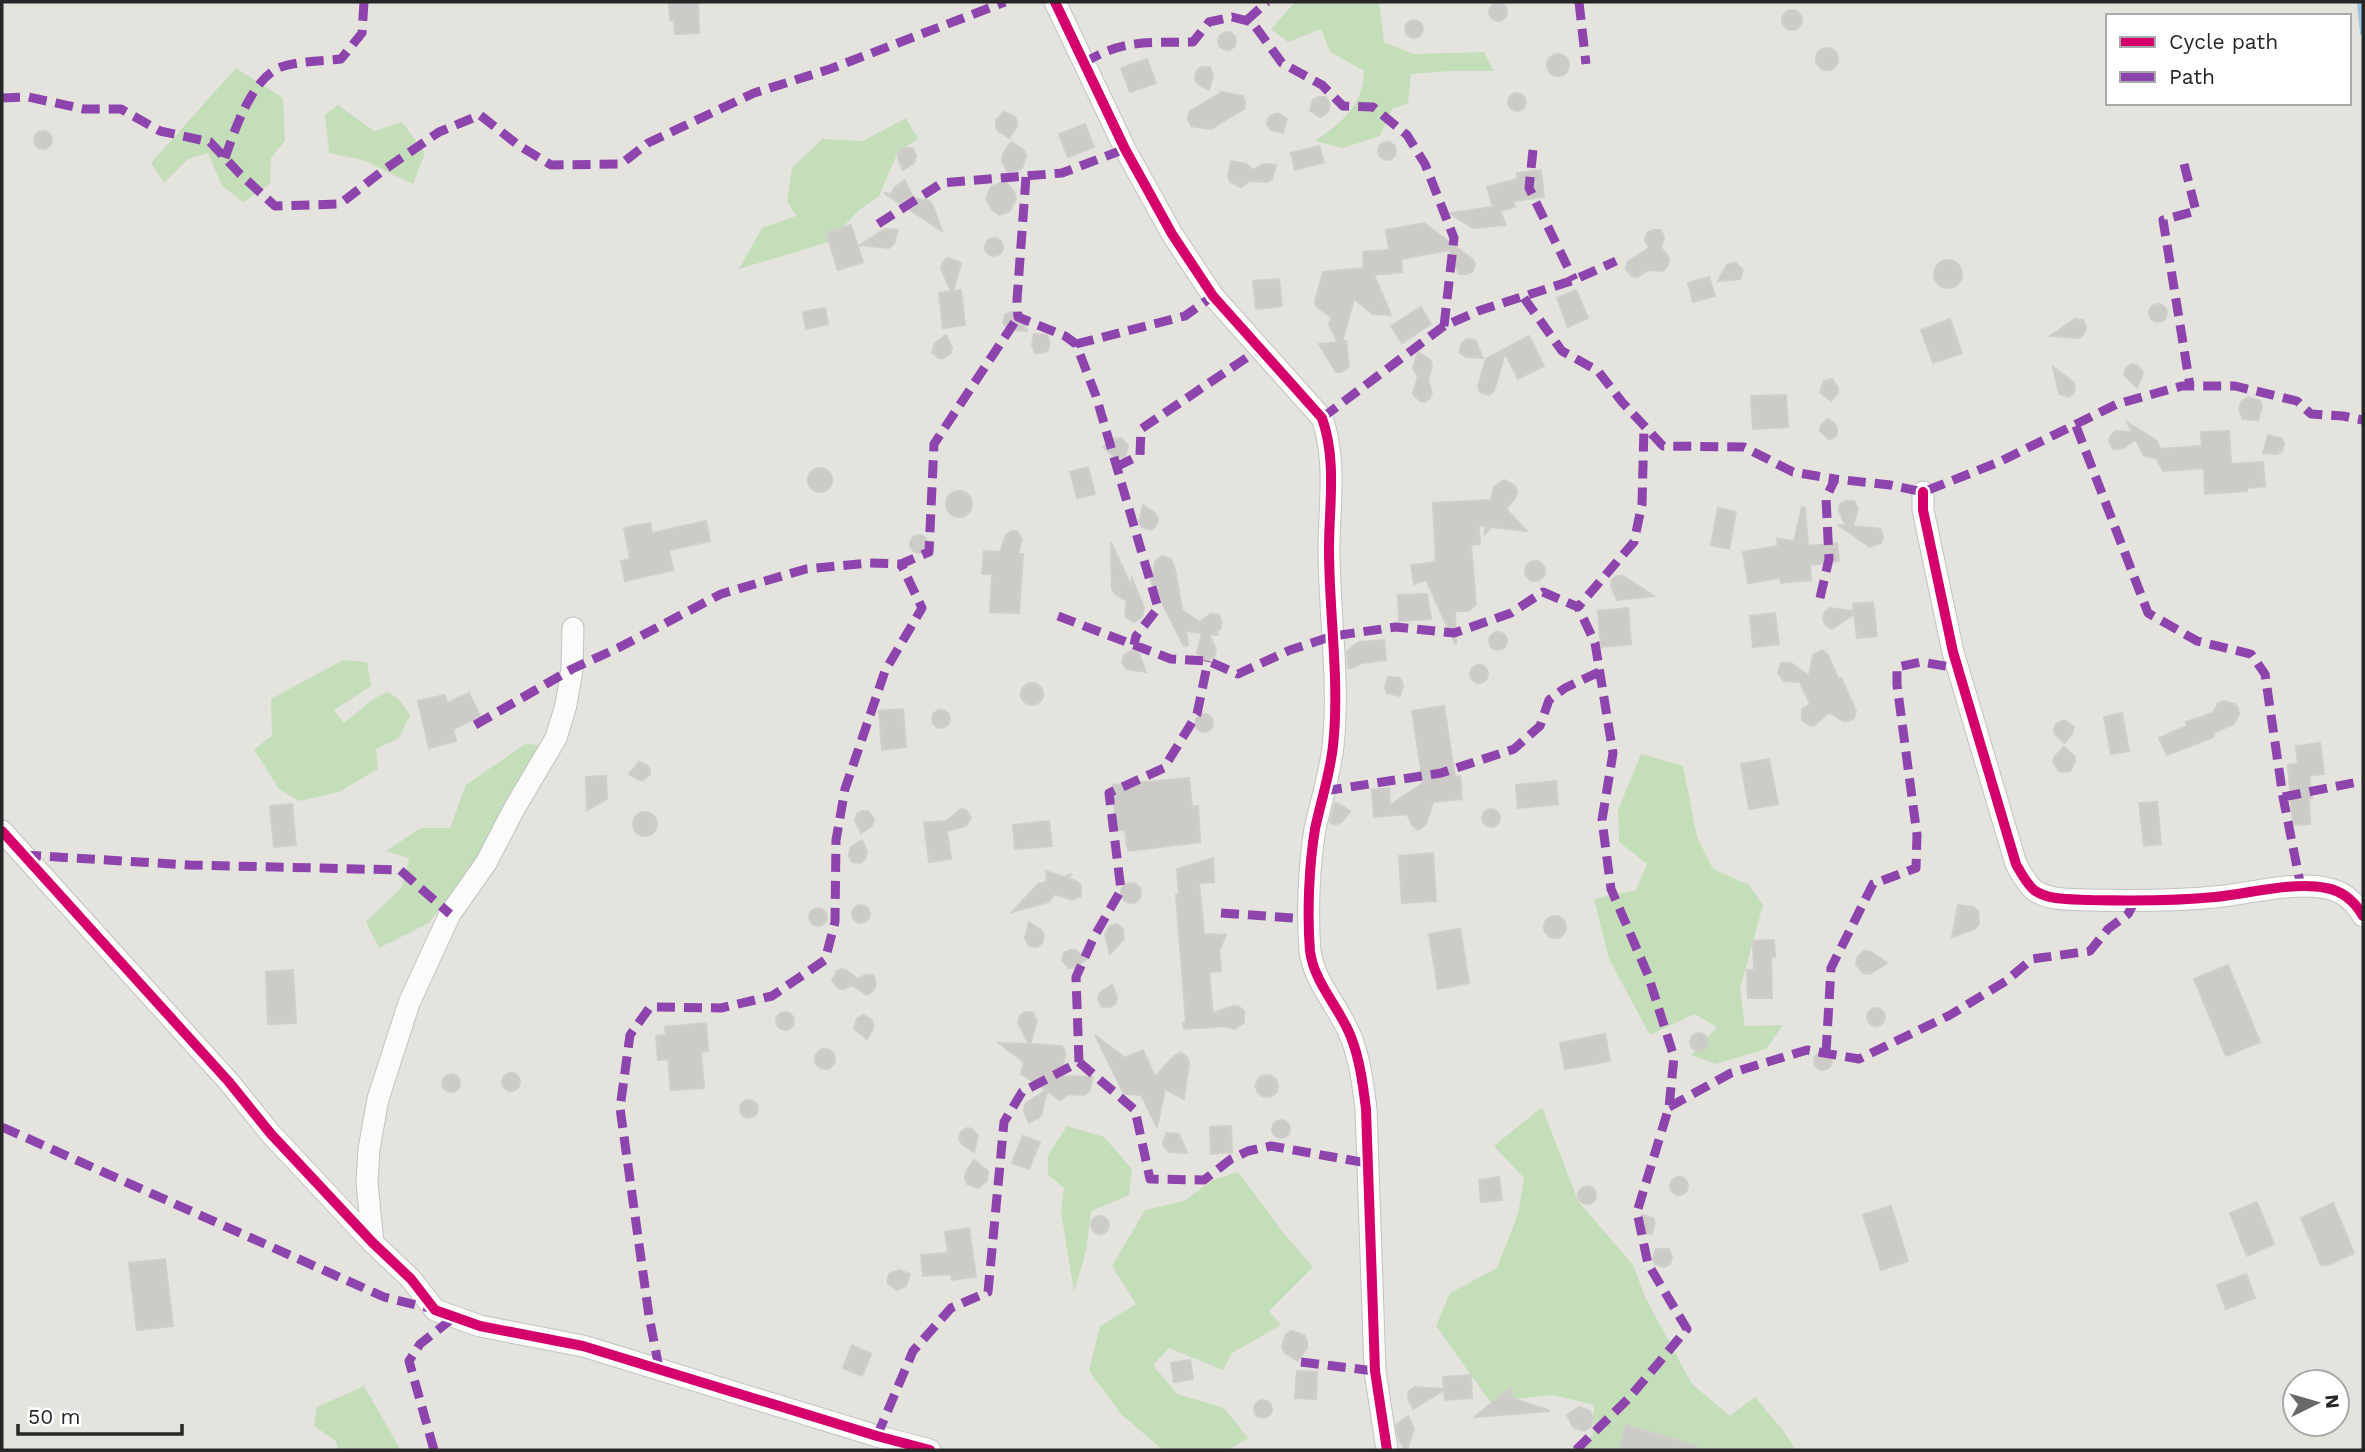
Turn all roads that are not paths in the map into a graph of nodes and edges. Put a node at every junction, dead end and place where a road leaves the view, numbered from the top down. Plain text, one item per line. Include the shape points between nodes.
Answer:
1 (1055, 2) edge
2 (1923, 492) dead end
3 (573, 628) dead end
4 (2, 831) edge
5 (2363, 916) edge
6 (373, 1243) junction
7 (930, 1450) edge
8 (1387, 1450) edge

1 - 8 street via 1125,149 1172,234 1213,296 1322,418 1329,437 1333,736 1315,832 1309,919 1315,969 1351,1035 1363,1082 1375,1371
2 - 5 street via 1955,660 2015,864 2035,890 2048,897 2135,901 2327,888 2346,895
3 - 6 street via 572,668 556,738 486,863 450,914 409,1003 377,1099 367,1183
4 - 6 street
6 - 7 street via 435,1310 453,1318 583,1346

